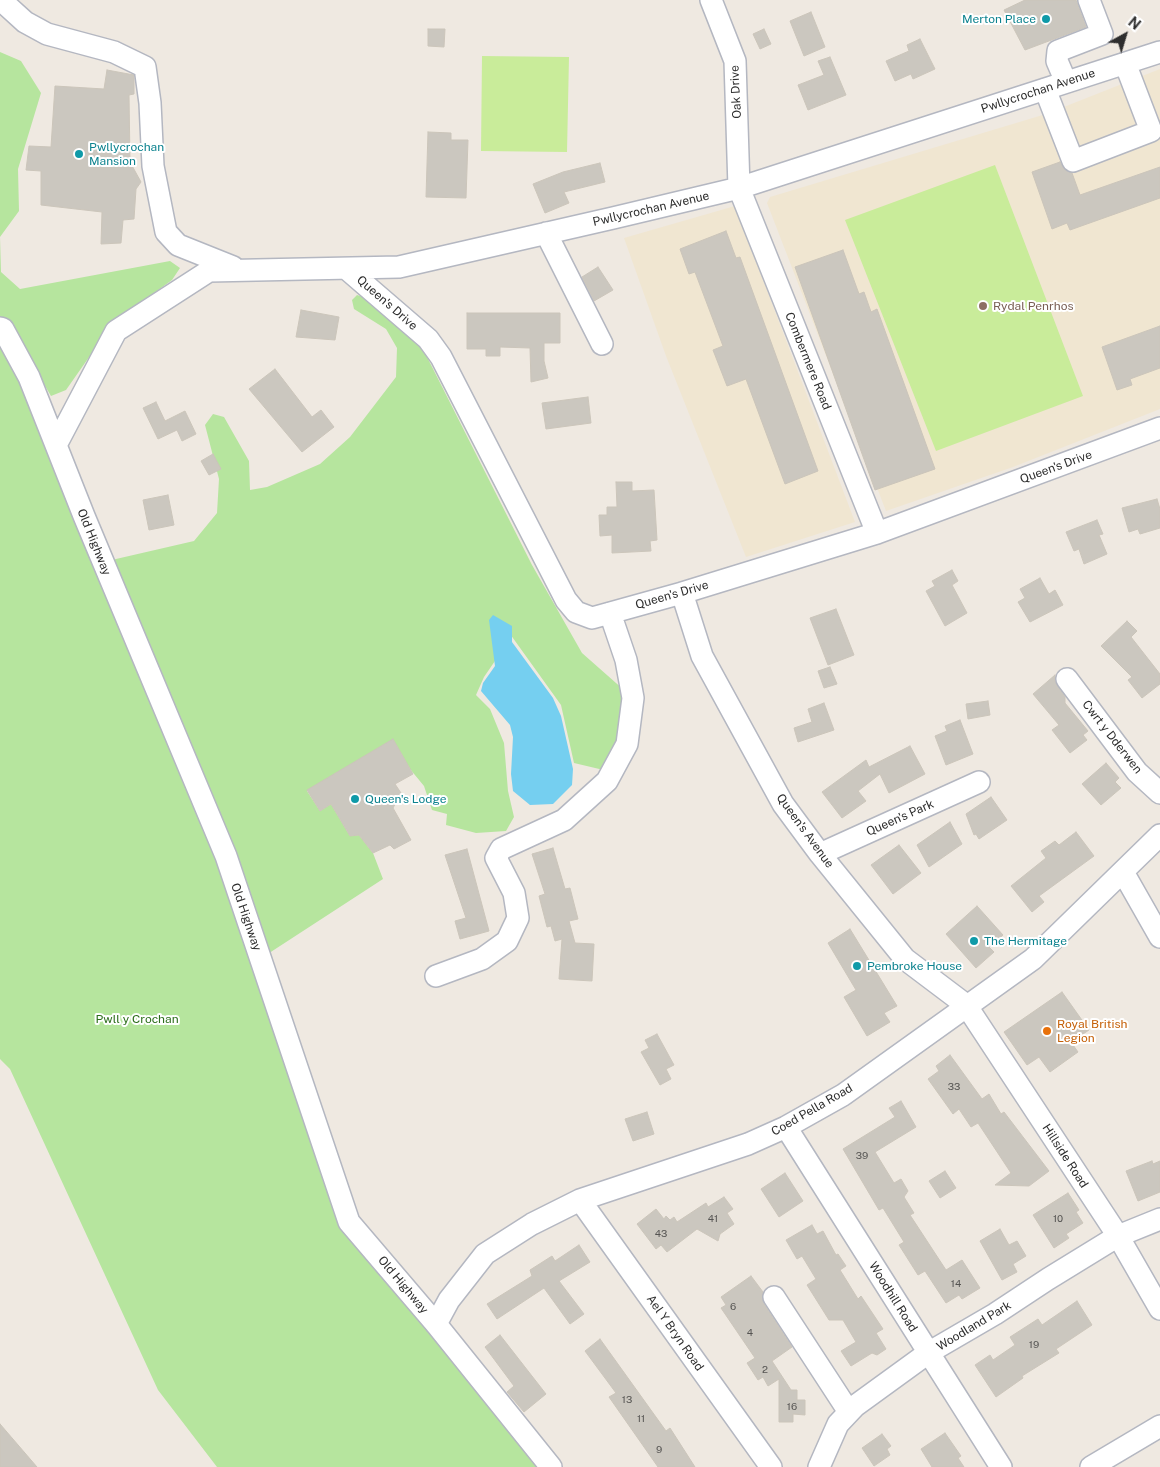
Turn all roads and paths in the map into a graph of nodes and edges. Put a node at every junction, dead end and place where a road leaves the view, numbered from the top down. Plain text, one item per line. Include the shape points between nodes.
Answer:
1 (711, 0) edge
2 (1089, 0) edge
3 (3, 2) dead end
4 (1160, 52) edge
5 (1125, 63) junction
6 (1066, 82) junction
7 (1045, 89) junction
8 (739, 188) junction
9 (546, 234) junction
10 (348, 270) junction
11 (242, 271) junction
12 (0, 328) edge
13 (602, 344) dead end
14 (1160, 428) edge
15 (56, 445) junction
16 (877, 533) junction
17 (682, 593) junction
18 (610, 613) junction
19 (1068, 679) dead end
20 (979, 782) dead end
21 (1160, 793) edge
22 (1160, 835) edge
23 (820, 854) junction
24 (1123, 872) junction
25 (1160, 937) edge
26 (436, 976) dead end
27 (966, 1005) junction
28 (786, 1126) junction
29 (580, 1200) junction
30 (1160, 1219) edge
31 (1118, 1236) junction
32 (774, 1297) dead end
33 (1160, 1309) edge
34 (436, 1324) junction
35 (928, 1353) junction
36 (849, 1412) junction
37 (1160, 1426) edge
38 (551, 1467) edge
39 (771, 1467) edge
40 (819, 1467) edge
41 (1001, 1467) edge
42 (1091, 1467) edge

1 - 8 street, Oak Drive via 735,61
2 - 6 street via 1102,34 1058,50 1057,61
3 - 11 street via 25,22 47,34 114,52 145,67 154,166 166,232 178,245
4 - 5 street, Pwllycrochan Avenue
5 - 6 street, Pwllycrochan Avenue
5 - 7 street via 1151,132 1073,161
6 - 7 street, Pwllycrochan Avenue
7 - 8 street, Pwllycrochan Avenue
8 - 9 street, Pwllycrochan Avenue
8 - 16 street, Combermere Road
9 - 10 street, Pwllycrochan Avenue via 399,267
9 - 13 street
10 - 11 street, Pwllycrochan Avenue
10 - 18 street, Queen's Drive via 428,339 441,357 566,600 576,612 592,618
11 - 15 street, Pwllycrochan Avenue via 209,271 138,317 123,347 101,359
12 - 15 street, Old Highway via 29,376
14 - 16 street, Queen's Drive
15 - 34 street, Old Highway via 226,856 349,1222
16 - 17 street, Queen's Drive
17 - 18 street, Queen's Drive
17 - 23 street, Queen's Avenue via 702,656 783,804
18 - 26 street via 626,660 633,698 627,744 607,781 564,820 501,849 496,858 514,893 518,918 506,941 482,959
19 - 21 street, Cwrt y Dderwen via 1137,772
20 - 23 street, Queen's Park
22 - 24 street, Coed Pella Road
23 - 27 street, Queen's Avenue via 905,959
24 - 25 street
24 - 27 street, Coed Pella Road via 1033,959
27 - 28 street, Coed Pella Road via 843,1095
27 - 31 street, Hillside Road
28 - 29 street, Coed Pella Road via 748,1144
28 - 35 street, Woodhill Road
29 - 34 street, Coed Pella Road via 532,1224 485,1254 449,1300
29 - 39 street, Ael Y Bryn Road
30 - 31 street, Woodland Park
31 - 33 street, Hillside Road
31 - 35 street, Woodland Park
32 - 36 street
34 - 38 street, Old Highway
35 - 36 street, Woodland Park
35 - 41 street, Woodhill Road
36 - 40 street, Woodland Park via 838,1424
37 - 42 street

